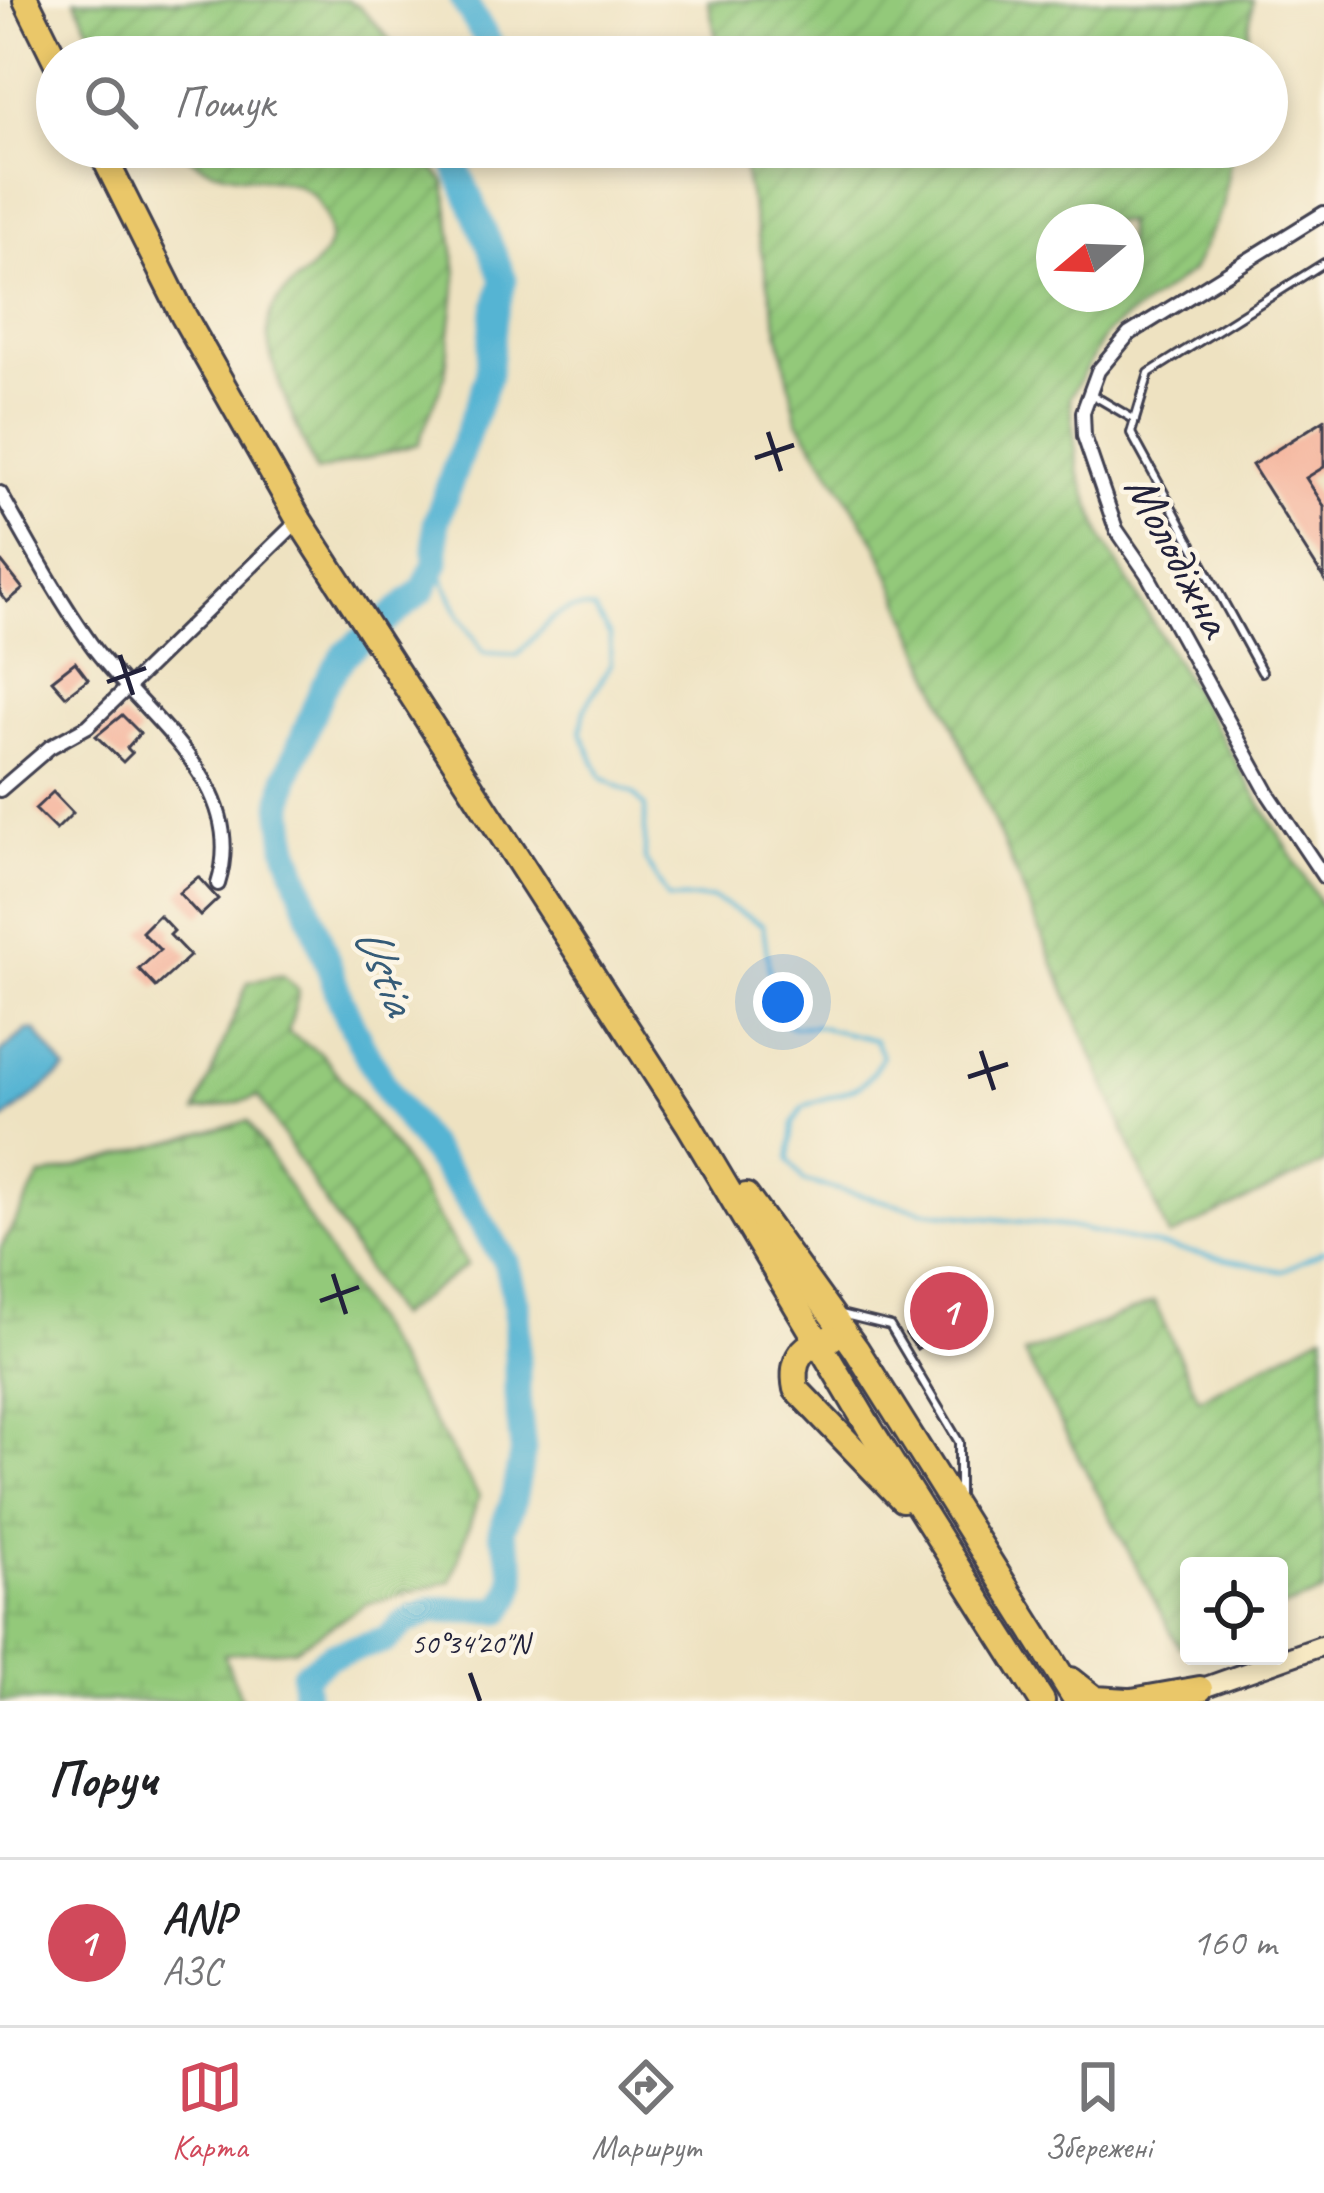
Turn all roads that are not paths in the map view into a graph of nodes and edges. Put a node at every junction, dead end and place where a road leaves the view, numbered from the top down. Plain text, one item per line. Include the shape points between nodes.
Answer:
1 (26, 0) edge
2 (44, 36) edge
3 (109, 168) edge
4 (1324, 213) edge
5 (1324, 263) edge
6 (1088, 392) junction
7 (1135, 420) junction
8 (0, 493) edge
9 (298, 520) junction
10 (1262, 672) dead end
11 (129, 686) junction
12 (0, 790) edge
13 (1324, 877) edge
14 (218, 884) dead end
15 (689, 1124) junction
16 (830, 1311) junction
17 (847, 1336) junction
18 (817, 1340) junction
19 (959, 1517) junction
20 (930, 1526) junction
21 (1324, 1645) edge
22 (1042, 1646) junction
23 (1034, 1694) edge
24 (1194, 1695) edge
25 (1077, 1701) edge
26 (1130, 1701) edge

1 - 2 highway
3 - 9 highway
4 - 6 street via 1130,334
5 - 7 lane via 1149,373
6 - 7 lane
6 - 13 street, Молодіжна via 1084,436 1116,529
7 - 10 lane via 1131,433
8 - 11 street via 94,649
9 - 11 street
9 - 15 highway
11 - 12 street
11 - 14 street via 215,800 226,836
15 - 16 highway
15 - 18 highway
16 - 17 highway
16 - 19 lane via 890,1326 959,1442
17 - 18 highway
17 - 19 highway
18 - 20 highway
18 - 20 highway via 800,1352 793,1374 799,1395
19 - 22 highway
20 - 23 highway
21 - 24 main road
22 - 25 highway
22 - 26 highway via 1080,1690
24 - 26 highway

